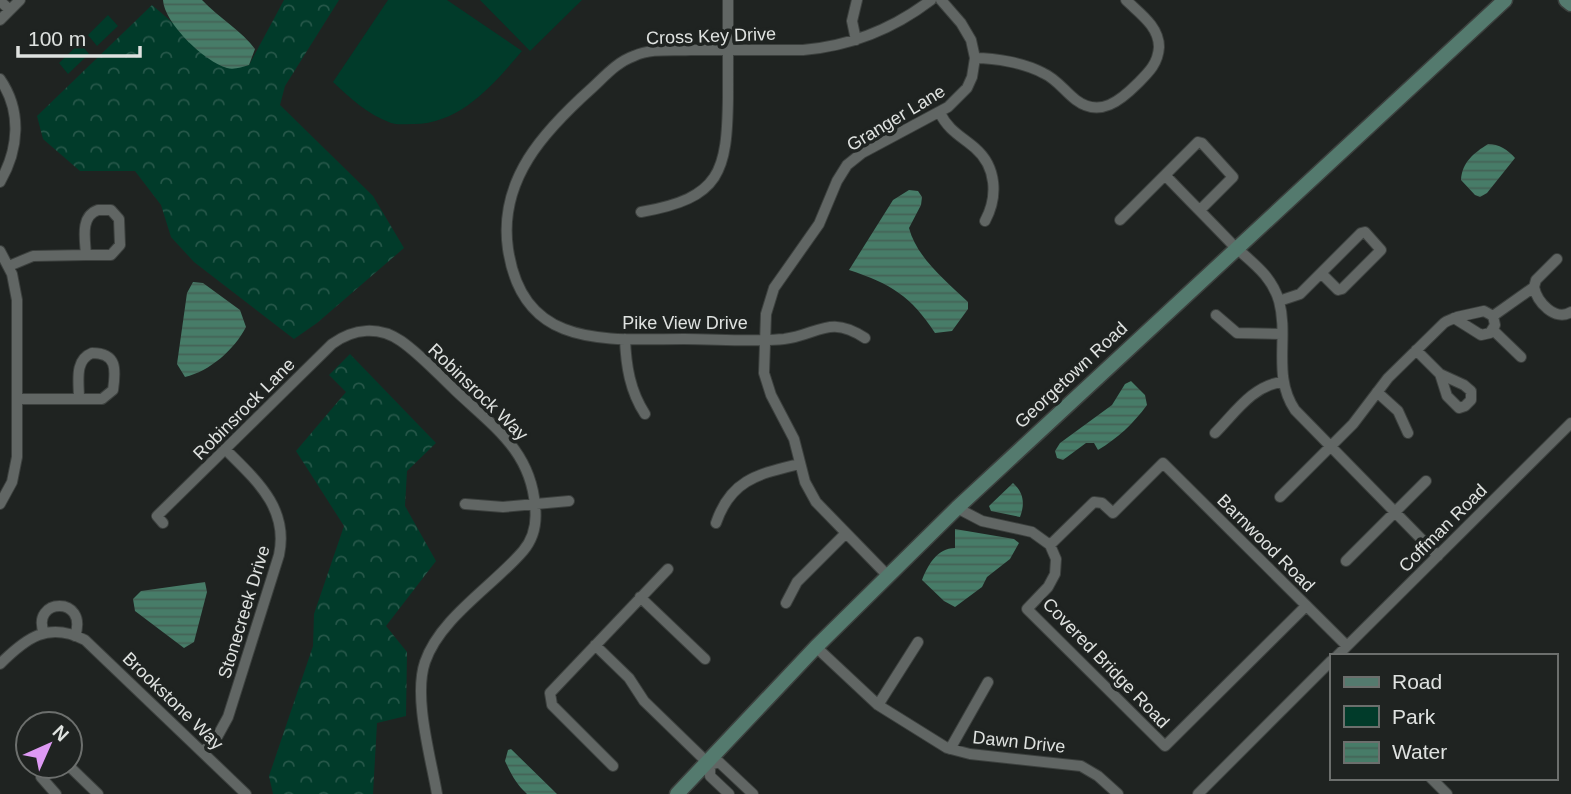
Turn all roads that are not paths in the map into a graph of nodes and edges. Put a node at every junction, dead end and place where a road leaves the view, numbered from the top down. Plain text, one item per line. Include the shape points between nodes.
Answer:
1 (20, 0) edge
2 (729, 0) edge
3 (857, 0) edge
4 (931, 0) edge
5 (941, 0) edge
6 (1126, 0) edge
7 (1505, 0) edge
8 (1566, 0) edge
9 (0, 1) edge
10 (1571, 4) edge
11 (10, 10) junction
12 (0, 20) edge
13 (856, 40) junction
14 (729, 50) junction
15 (975, 58) junction
16 (0, 79) edge
17 (940, 113) junction
18 (1165, 175) junction
19 (0, 182) edge
20 (1200, 210) junction
21 (641, 212) dead end
22 (1120, 220) dead end
23 (985, 221) dead end
24 (1237, 248) junction
25 (0, 251) edge
26 (86, 255) junction
27 (1556, 259) dead end
28 (9, 266) junction
29 (1321, 273) junction
30 (517, 282) joint
31 (1534, 287) junction
32 (1279, 300) junction
33 (1571, 312) edge
34 (1216, 315) dead end
35 (1493, 316) junction
36 (1454, 318) junction
37 (367, 330) joint
38 (1493, 330) junction
39 (1282, 334) junction
40 (865, 338) dead end
41 (625, 339) junction
42 (766, 339) junction
43 (1416, 350) junction
44 (1521, 357) dead end
45 (1440, 374) dead end
46 (1282, 382) junction
47 (1377, 392) junction
48 (17, 398) junction
49 (79, 399) junction
50 (645, 414) dead end
51 (1571, 423) edge
52 (1215, 433) dead end
53 (1408, 433) dead end
54 (1330, 447) junction
55 (225, 449) junction
56 (799, 464) junction
57 (1426, 481) dead end
58 (1280, 497) dead end
59 (569, 501) dead end
60 (0, 504) edge
61 (465, 504) dead end
62 (535, 505) junction
63 (957, 508) junction
64 (1395, 513) junction
65 (163, 523) dead end
66 (716, 523) dead end
67 (846, 533) junction
68 (1050, 545) junction
69 (1438, 555) junction
70 (1346, 561) dead end
71 (668, 569) dead end
72 (888, 576) junction
73 (640, 597) junction
74 (786, 603) dead end
75 (1306, 606) junction
76 (44, 633) junction
77 (75, 636) junction
78 (918, 642) dead end
79 (595, 645) junction
80 (1347, 646) junction
81 (816, 647) junction
82 (1339, 654) edge
83 (705, 660) dead end
84 (1330, 662) edge
85 (0, 664) edge
86 (1323, 670) junction
87 (1330, 677) edge
88 (988, 682) dead end
89 (878, 705) junction
90 (950, 749) junction
91 (203, 752) junction
92 (708, 764) junction
93 (613, 765) dead end
94 (44, 780) edge
95 (84, 780) edge
96 (1433, 780) edge
97 (56, 794) edge
98 (98, 794) edge
99 (246, 794) edge
100 (437, 794) edge
101 (677, 794) edge
102 (729, 794) edge
103 (753, 794) edge
104 (1118, 794) edge
105 (1198, 794) edge
106 (1447, 794) edge

1 - 11 street
2 - 14 street
3 - 13 street via 852,21
4 - 13 street, Cross Key Drive
5 - 15 street via 965,29
6 - 15 street via 1150,23 1158,43 1154,65 1115,103 1089,106 1044,73
7 - 24 main road, Georgetown Road
8 - 10 main road
9 - 11 street
11 - 12 street
13 - 14 street, Cross Key Drive via 803,50
14 - 21 street via 728,137 721,166 705,187 687,200
14 - 30 street, Cross Key Drive via 654,51 628,58 540,139 520,170 509,206 508,247
15 - 17 street, Granger Lane via 967,88
16 - 19 street via 11,100 16,133 13,155
17 - 23 street via 956,135 981,154 990,170 994,196
17 - 42 street, Granger Lane via 862,153 843,171 819,224 771,294
18 - 20 street
18 - 20 street via 1196,143 1202,143 1233,177
18 - 22 street
20 - 24 street
24 - 32 street via 1261,269
24 - 63 main road, Georgetown Road
25 - 28 street
26 - 26 street via 106,256 118,250 120,222 115,212 98,210 88,215
26 - 28 street via 35,255
27 - 31 street
28 - 48 street via 17,300
29 - 29 street via 1363,232 1381,248 1340,290
29 - 32 street via 1300,294
30 - 41 street, Pike View Drive via 532,305 565,330 586,337
31 - 33 street via 1555,315
31 - 35 street
32 - 39 street
34 - 39 street via 1237,332
35 - 36 street via 1484,312
35 - 38 street
36 - 38 street via 1481,335
36 - 43 street
37 - 55 street, Robinsrock Lane via 332,344
37 - 62 street, Robinsrock Way via 391,334 408,345 512,445 528,472
38 - 44 street
39 - 46 street
40 - 42 street via 832,326 790,338
41 - 42 street, Pike View Drive
41 - 50 street via 628,375
42 - 56 street, Pike View Drive via 764,373
43 - 45 street
43 - 47 street
46 - 52 street via 1262,387
46 - 54 street via 1295,410
47 - 53 street via 1398,411
47 - 54 street via 1356,422
48 - 49 street
48 - 60 street via 16,468
49 - 49 street via 102,399 111,394 114,364 108,355 92,353 81,360
51 - 69 street, Coffman Road
54 - 58 street
54 - 64 street
55 - 65 street, Robinsrock Lane via 157,516
55 - 91 street, Stonecreek Drive via 271,500 280,521 281,540 229,717
56 - 66 street via 745,481 730,496
56 - 67 street, Pike View Drive via 816,502
57 - 64 street
59 - 62 street
61 - 62 street
62 - 100 street via 527,545 442,631 424,665 421,699
63 - 68 street via 982,522 1032,532
63 - 72 main road, Georgetown Road
64 - 69 street
64 - 70 street
67 - 72 street, Pike View Drive
67 - 74 street via 797,582
68 - 75 street, Barnwood Road via 1094,502 1113,513 1163,463
68 - 75 street, Covered Bridge Road via 1056,559 1055,574 1027,609 1164,746
69 - 80 street, Coffman Road
71 - 73 street
72 - 81 main road, Georgetown Road
73 - 79 street
73 - 83 street
75 - 80 street, Barnwood Road
76 - 77 street, Brookstone Way
76 - 77 street via 44,614 58,606 75,614
76 - 85 street via 22,643
77 - 91 street, Brookstone Way via 91,645
78 - 89 street
79 - 92 street
79 - 93 street via 553,688 550,697 552,705
80 - 82 street, Coffman Road
81 - 89 street, Dawn Drive
81 - 92 main road, Georgetown Road
84 - 86 street
86 - 87 street
86 - 105 street
88 - 90 street
89 - 90 street, Dawn Drive
90 - 104 street, Dawn Drive via 1074,764 1087,768
91 - 99 street, Brookstone Way
92 - 101 main road, Georgetown Road
92 - 102 street via 710,776
92 - 103 street via 719,762
94 - 97 street
95 - 98 street
96 - 106 street

